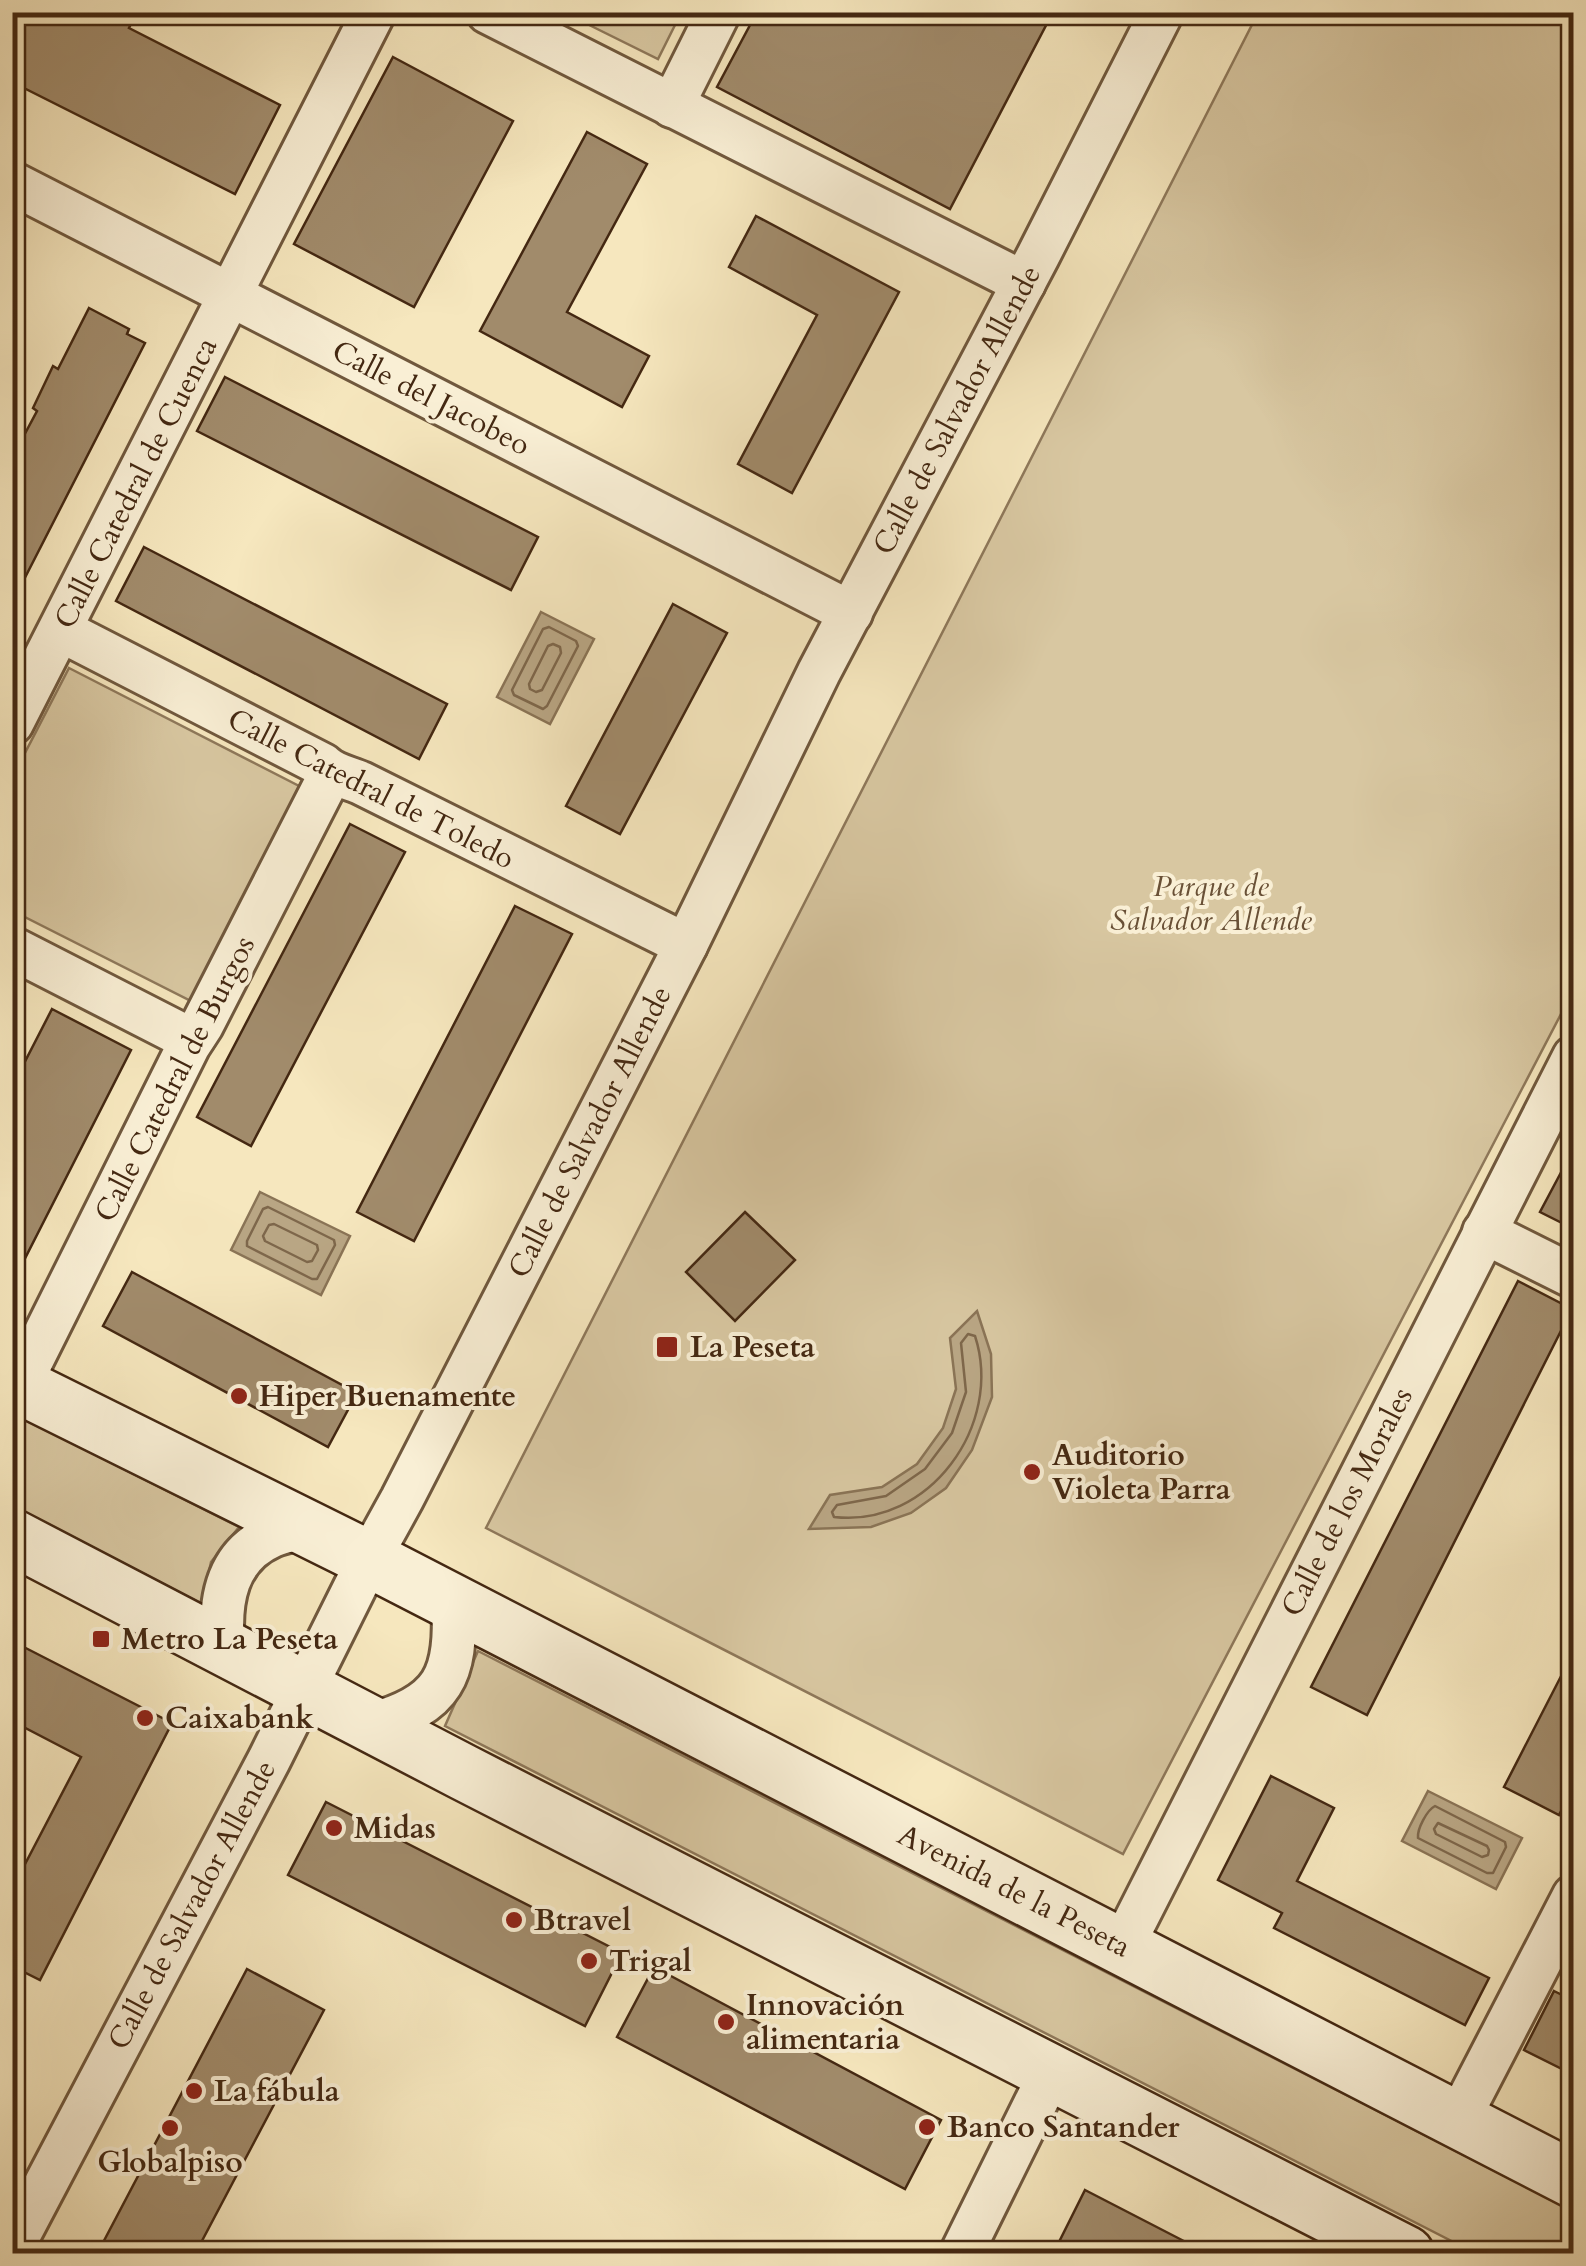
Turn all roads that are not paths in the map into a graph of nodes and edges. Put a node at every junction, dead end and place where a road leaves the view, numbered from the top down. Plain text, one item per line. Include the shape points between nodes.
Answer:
1 (374, 12) edge
2 (488, 12) edge
3 (718, 12) edge
4 (1162, 12) edge
5 (672, 106) junction
6 (12, 183) edge
7 (1024, 283) junction
8 (232, 295) junction
9 (850, 613) junction
10 (58, 636) junction
11 (12, 723) edge
12 (331, 773) junction
13 (686, 944) junction
14 (12, 948) edge
15 (195, 1034) junction
16 (1574, 1058) edge
17 (1484, 1232) junction
18 (1574, 1278) edge
19 (18, 1384) edge
20 (303, 1527) junction
21 (12, 1536) edge
22 (370, 1560) junction
23 (454, 1604) junction
24 (223, 1646) junction
25 (304, 1689) junction
26 (373, 1724) junction
27 (1574, 1896) edge
28 (1122, 1946) junction
29 (1051, 2072) junction
30 (1457, 2122) junction
31 (1574, 2180) edge
32 (12, 2248) edge
33 (961, 2254) edge
34 (1406, 2254) edge

1 - 8 street, Calle Catedral de Cuenca
2 - 5 street
3 - 5 street
4 - 7 street, Calle de Salvador Allende
5 - 7 street
6 - 8 street, Calle del Jacobeo
7 - 9 street, Calle de Salvador Allende
8 - 9 street, Calle del Jacobeo
8 - 10 street, Calle Catedral de Cuenca
9 - 13 street, Calle de Salvador Allende
10 - 11 street, Calle Catedral de Cuenca
10 - 12 street, Calle Catedral de Toledo via 72,636
12 - 13 street, Calle Catedral de Toledo
12 - 15 street, Calle Catedral de Burgos
13 - 22 street, Calle de Salvador Allende
14 - 15 street via 180,1034
15 - 19 street, Calle Catedral de Burgos
16 - 17 street, Calle de los Morales
17 - 18 street
17 - 28 street, Calle de los Morales
19 - 20 street, Avenida de la Peseta
20 - 22 street, Avenida de la Peseta
20 - 24 street via 272,1536 234,1568 223,1595
21 - 24 street
22 - 23 street, Avenida de la Peseta
22 - 25 street, Calle de Salvador Allende
23 - 26 street via 455,1632 442,1686 423,1706
23 - 28 street, Avenida de la Peseta
24 - 25 street
25 - 26 street
25 - 32 street, Calle de Salvador Allende
26 - 29 street
27 - 30 street
28 - 30 street, Avenida de la Peseta
29 - 33 street
29 - 34 street
30 - 31 street, Avenida de la Peseta

